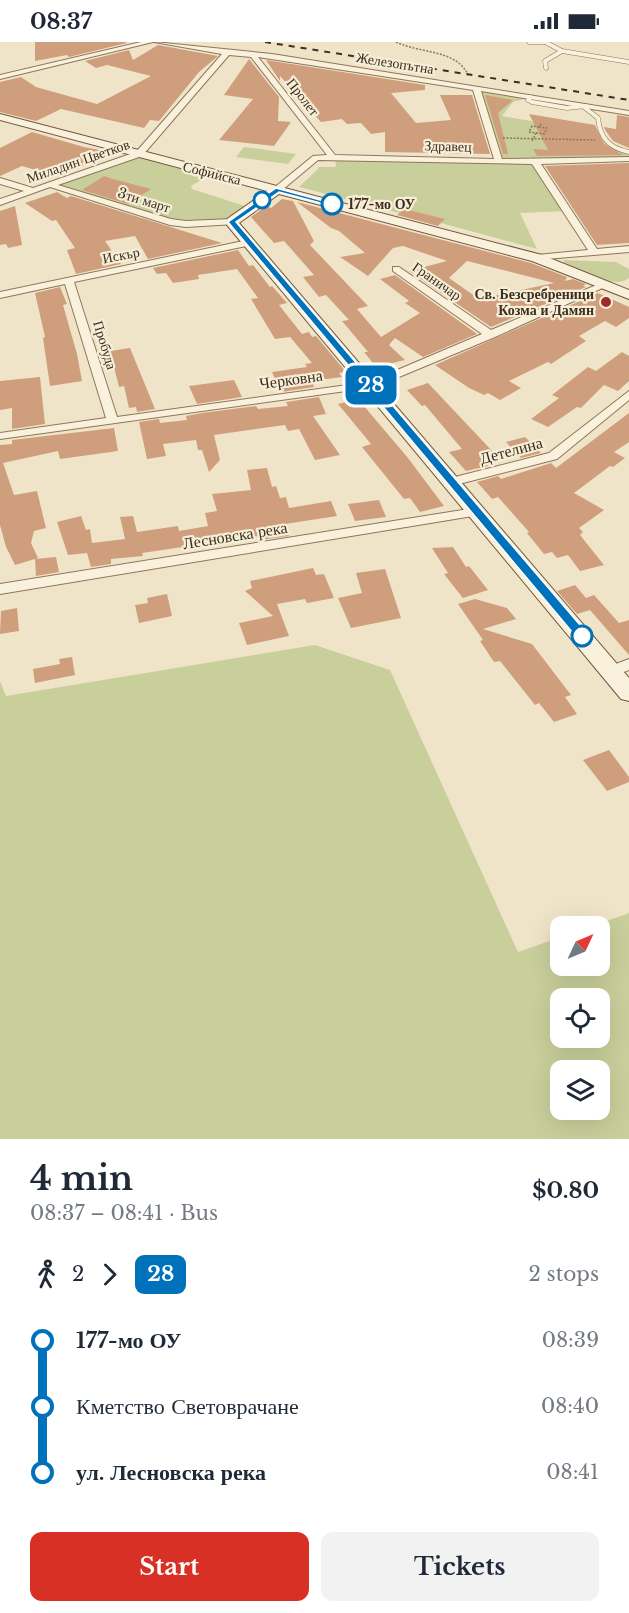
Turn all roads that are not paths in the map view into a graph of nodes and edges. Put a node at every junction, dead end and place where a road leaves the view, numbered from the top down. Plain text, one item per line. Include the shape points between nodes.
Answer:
1 (150, 42) edge
2 (157, 42) edge
3 (529, 42) edge
4 (544, 42) edge
5 (562, 51) junction
6 (227, 53) junction
7 (252, 54) junction
8 (629, 62) edge
9 (546, 68) dead end
10 (0, 77) edge
11 (476, 88) junction
12 (585, 107) junction
13 (629, 112) edge
14 (0, 117) edge
15 (629, 152) edge
16 (139, 154) junction
17 (333, 157) junction
18 (629, 159) edge
19 (499, 161) junction
20 (535, 162) junction
21 (0, 181) edge
22 (51, 185) junction
23 (278, 189) junction
24 (34, 191) junction
25 (0, 202) edge
26 (232, 222) junction
27 (248, 243) junction
28 (629, 249) edge
29 (594, 252) junction
30 (537, 258) junction
31 (396, 270) dead end
32 (68, 280) junction
33 (604, 285) junction
34 (0, 295) edge
35 (629, 295) edge
36 (491, 335) junction
37 (371, 385) junction
38 (629, 394) edge
39 (112, 420) junction
40 (0, 436) edge
41 (451, 482) junction
42 (475, 512) junction
43 (0, 589) edge
44 (629, 664) edge
45 (613, 671) junction
46 (629, 693) edge

1 - 10 street
2 - 6 street, Железопътна
3 - 4 lane
4 - 5 lane
5 - 8 lane
5 - 9 lane via 545,61
6 - 7 street, Железопътна
6 - 16 street, Миладин Цветков
7 - 11 street, Железопътна
7 - 17 street, Пролет
11 - 12 street, Железопътна
11 - 19 street
12 - 13 street, Железопътна
12 - 15 lane via 598,118 603,140 615,149
14 - 16 street, Софийска
16 - 22 street, Миладин Цветков
16 - 23 street, Софийска
17 - 19 street, Здравец
17 - 23 street, Здравец via 316,158
18 - 20 street, Здравец
19 - 20 street, Здравец
20 - 29 street
21 - 24 street
22 - 24 street, Миладин Цветков
22 - 26 street, 3ти март via 170,222
23 - 26 street
23 - 30 street, Софийска
24 - 25 street, Миладин Цветков
26 - 27 street
27 - 32 street, Искър
27 - 37 street
28 - 29 street
29 - 30 street
30 - 33 street, Софийска
31 - 36 street, Граничар
32 - 34 street, Искър
32 - 39 street, Пробуда
33 - 35 street, Софийска
33 - 36 street, Черковна
36 - 37 street, Черковна
37 - 39 street, Черковна
37 - 41 street
38 - 41 street, Детелина via 553,456
39 - 40 street, Черковна
41 - 42 street
42 - 43 street, Лесновска река
42 - 45 street
44 - 45 street
45 - 46 street

